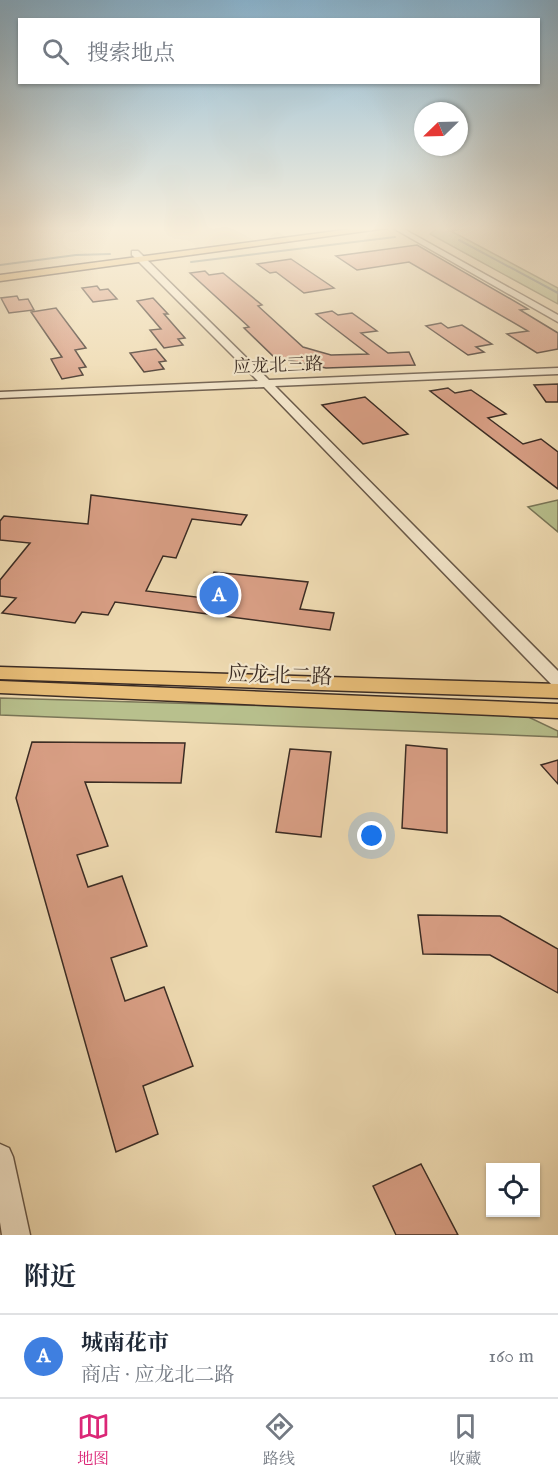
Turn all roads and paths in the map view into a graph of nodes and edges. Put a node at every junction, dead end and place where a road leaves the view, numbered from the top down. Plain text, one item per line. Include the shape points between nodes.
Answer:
1 (168, 286) edge
2 (497, 286) edge
3 (514, 286) edge
4 (558, 310) edge
5 (558, 320) edge
6 (558, 371) edge
7 (265, 382) junction
8 (0, 395) edge
9 (0, 673) edge
10 (558, 681) edge
11 (0, 687) edge
12 (558, 691) edge
13 (558, 711) edge
14 (0, 1157) edge
15 (16, 1235) edge

1 - 7 street
2 - 5 street
3 - 4 street
6 - 7 street, 应龙北三路
7 - 8 street, 应龙北三路
7 - 10 street
9 - 12 main road, 应龙北二路
11 - 13 main road, 应龙北二路
14 - 15 street

